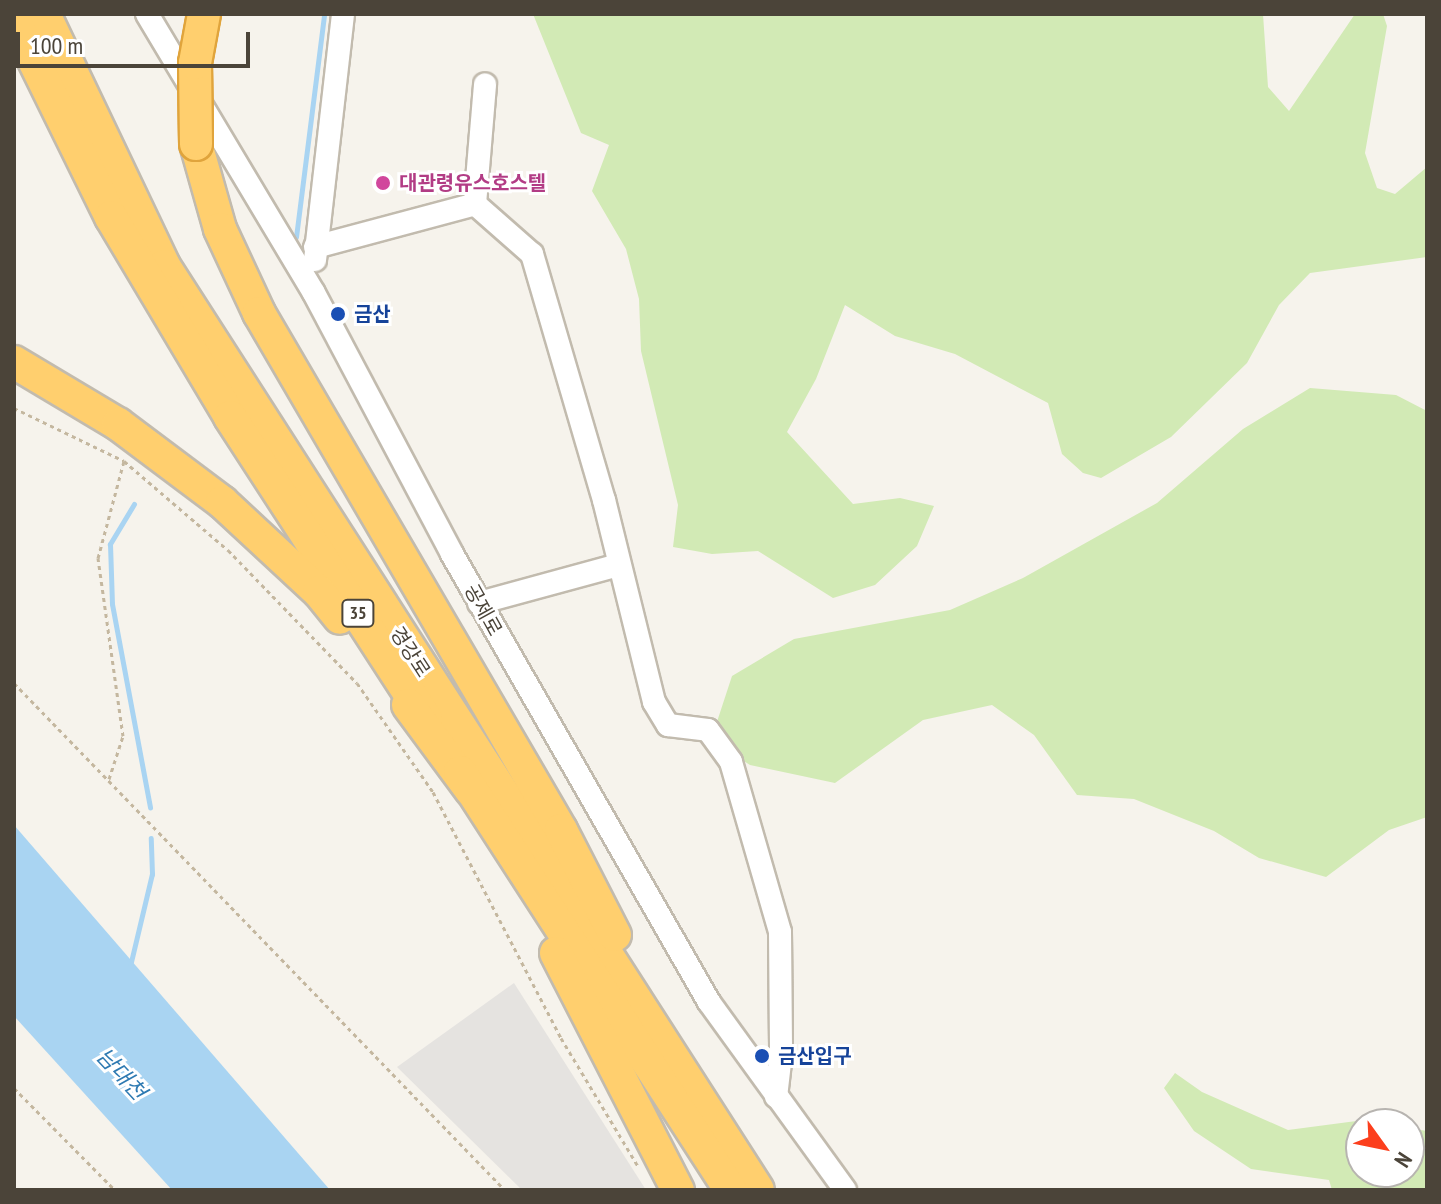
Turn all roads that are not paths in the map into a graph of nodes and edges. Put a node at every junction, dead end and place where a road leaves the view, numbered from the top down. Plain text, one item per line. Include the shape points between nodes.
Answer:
1 (44, 14) edge
2 (147, 14) edge
3 (204, 14) edge
4 (343, 14) edge
5 (14, 20) edge
6 (485, 84) dead end
7 (475, 204) junction
8 (315, 247) junction
9 (314, 293) junction
10 (14, 362) edge
11 (619, 565) junction
12 (479, 603) junction
13 (479, 800) junction
14 (496, 831) junction
15 (776, 1097) junction
16 (699, 1098) junction
17 (678, 1190) edge
18 (730, 1190) edge
19 (758, 1190) edge
20 (845, 1190) edge

1 - 16 highway, 경강로 via 164,266
2 - 9 street, 공제로
3 - 16 highway, bridge via 195,63 196,144 220,229 259,313 561,830
4 - 8 street
5 - 13 highway, 경강로 / 35 via 111,217 230,417
6 - 7 street
7 - 8 street
7 - 11 street via 532,254
8 - 9 street
9 - 12 street, 공제로
10 - 13 highway via 118,424 211,493 319,592
11 - 12 street
11 - 15 street via 654,702 668,725 708,730 731,762 780,932
12 - 15 street, 공제로 via 709,1002
13 - 14 highway, 경강로 / 35
14 - 17 highway via 591,1030
14 - 18 highway, 경강로 / 35
15 - 20 street, 공제로
16 - 19 highway, 경강로

